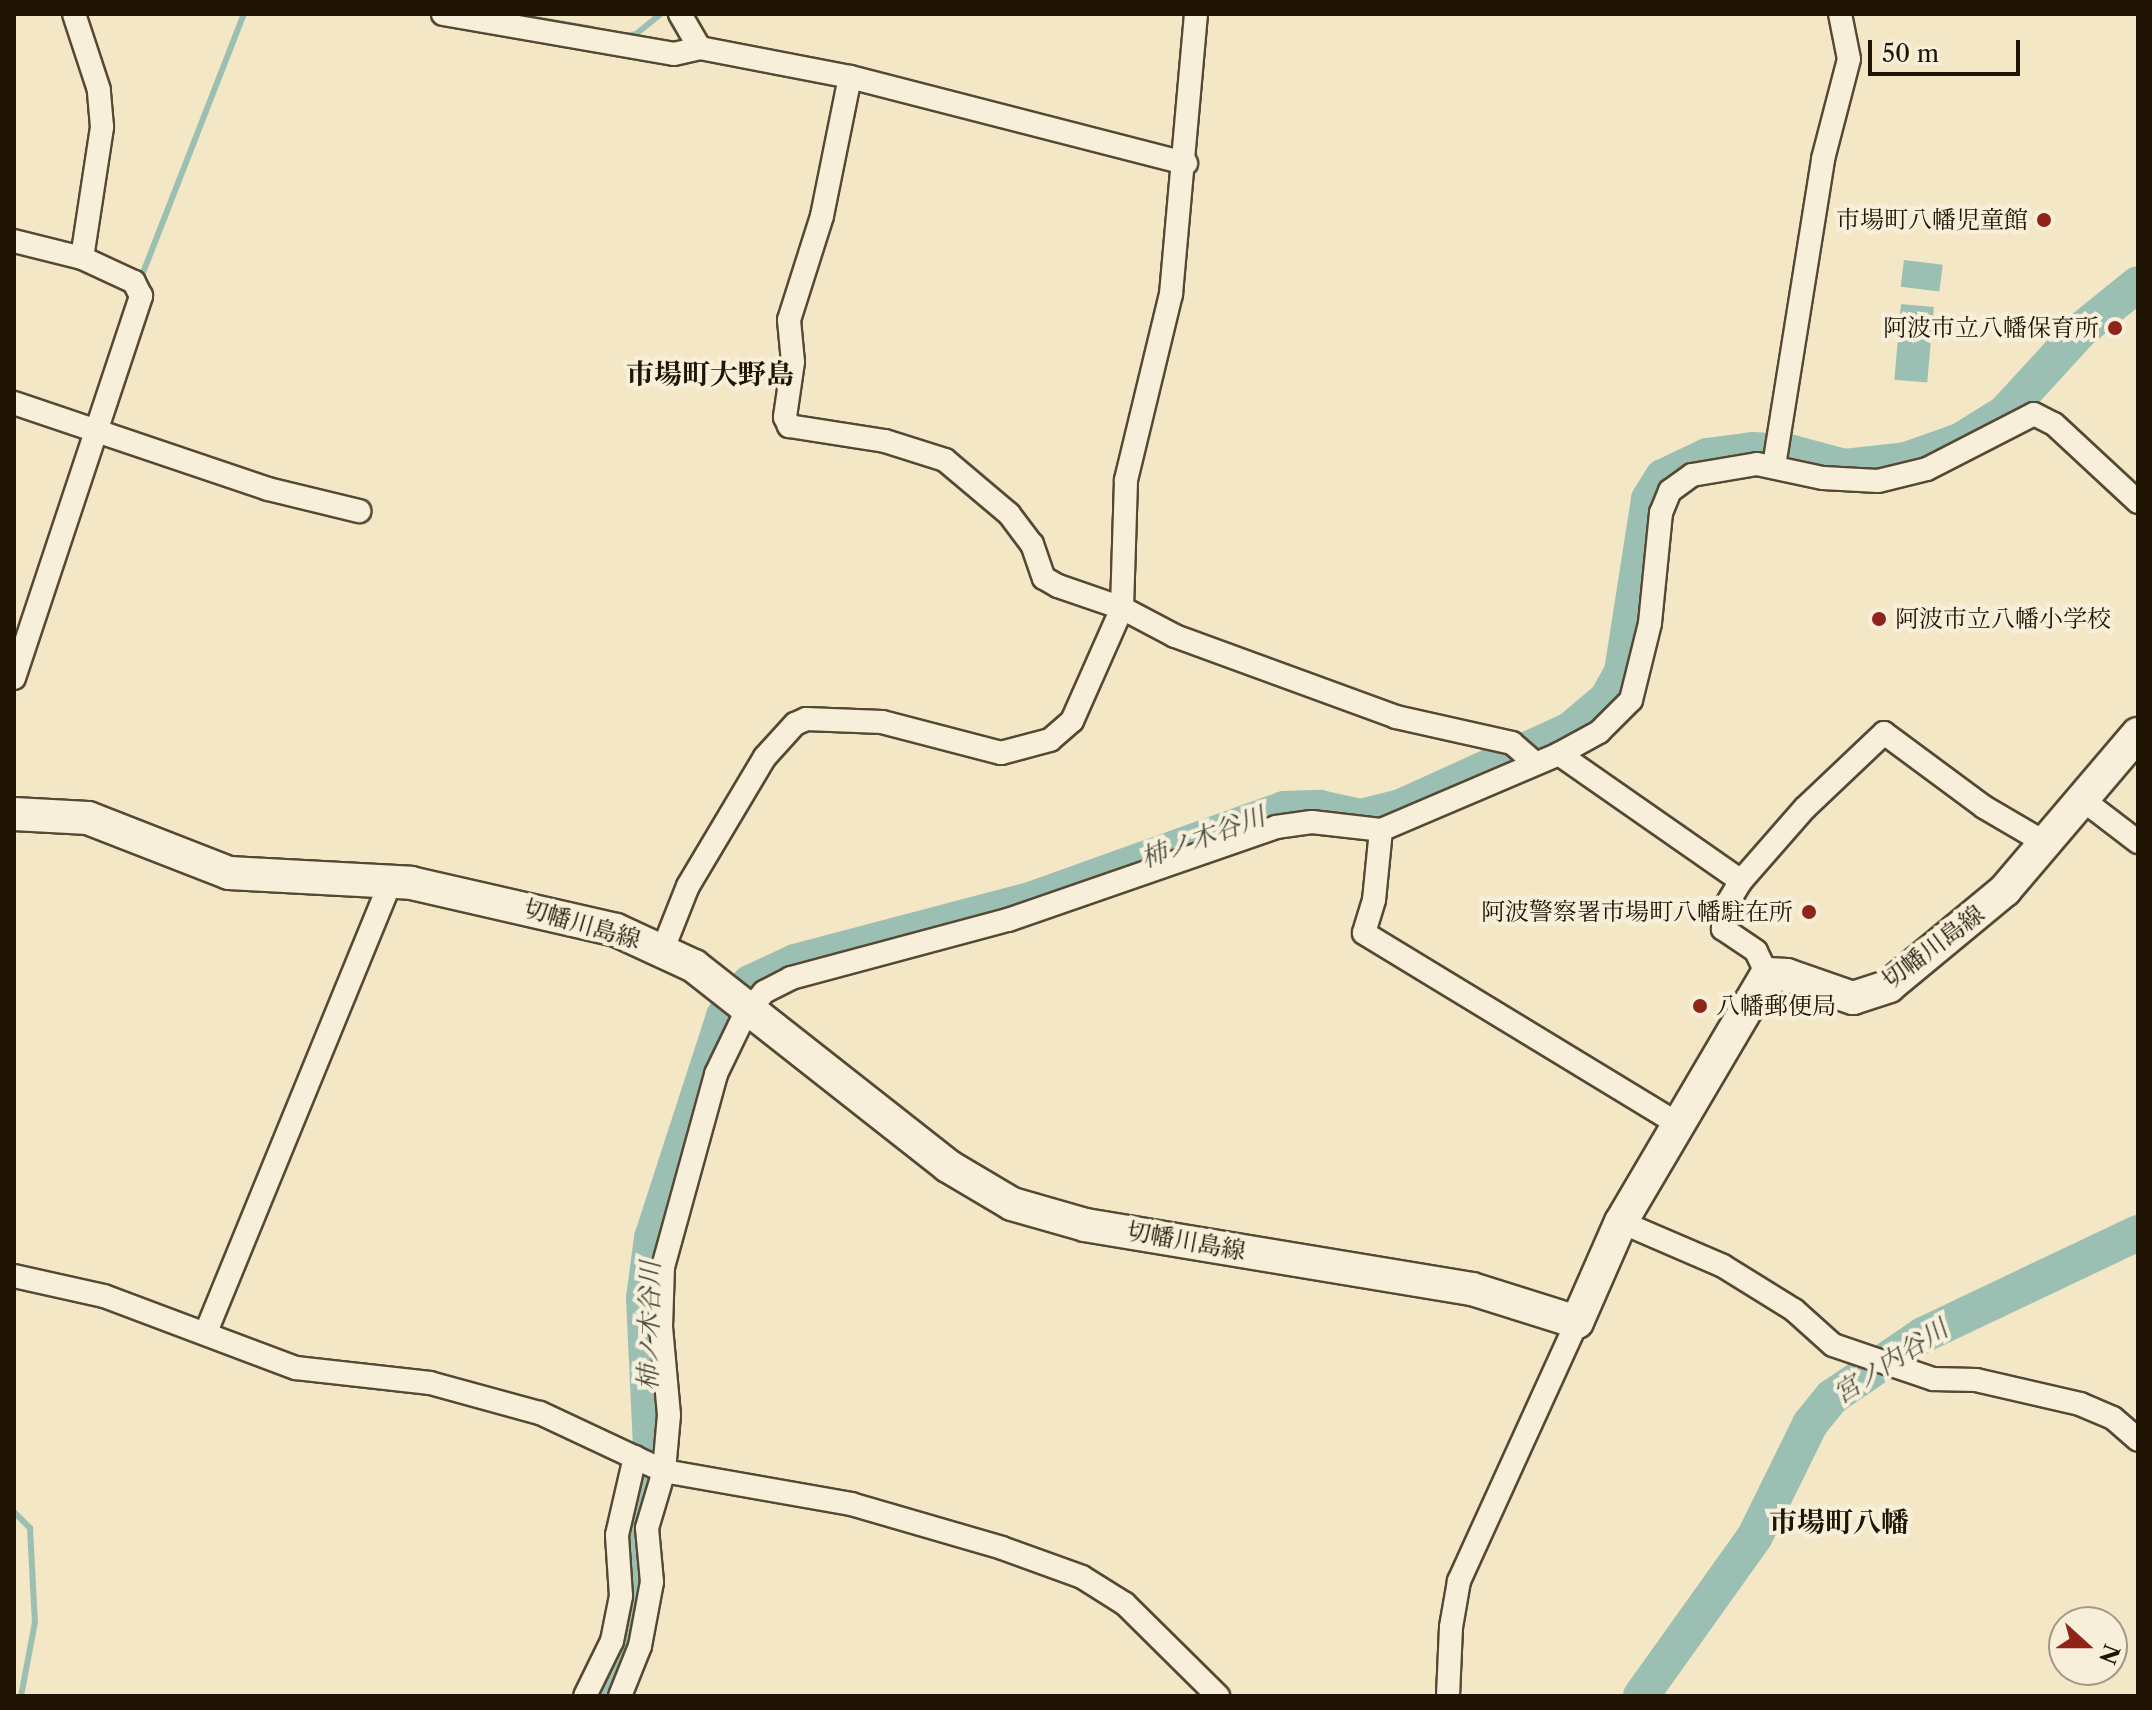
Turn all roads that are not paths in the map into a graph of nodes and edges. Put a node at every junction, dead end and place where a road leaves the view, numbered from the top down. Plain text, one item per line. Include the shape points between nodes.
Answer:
1 (74, 14) edge
2 (443, 14) edge
3 (680, 14) edge
4 (1196, 14) edge
5 (1840, 14) edge
6 (700, 48) junction
7 (850, 77) junction
8 (1186, 163) junction
9 (14, 241) edge
10 (82, 258) junction
11 (14, 403) edge
12 (92, 427) junction
13 (1774, 466) junction
14 (2138, 502) edge
15 (359, 511) dead end
16 (1122, 608) junction
17 (14, 678) edge
18 (2138, 734) edge
19 (1559, 754) junction
20 (1528, 756) junction
21 (2083, 800) junction
22 (14, 814) edge
23 (1381, 830) junction
24 (2138, 842) edge
25 (2047, 844) junction
26 (1741, 881) junction
27 (391, 882) junction
28 (663, 949) junction
29 (1767, 974) junction
30 (741, 1001) junction
31 (1676, 1123) junction
32 (1621, 1222) junction
33 (14, 1276) edge
34 (1577, 1322) junction
35 (206, 1332) junction
36 (2138, 1440) edge
37 (648, 1464) junction
38 (585, 1696) edge
39 (620, 1696) edge
40 (1218, 1696) edge
41 (1448, 1696) edge

1 - 10 street via 99,90 102,127
2 - 6 street via 674,54
3 - 6 street
4 - 8 street
5 - 13 street via 1849,59 1823,159
6 - 7 street
7 - 8 street
7 - 16 street via 822,216 789,320 789,426 885,441 945,460 1009,514 1032,544 1044,578
8 - 16 street via 1171,294 1126,480
9 - 10 street
10 - 12 street via 137,285
11 - 12 street
12 - 15 street via 268,489
12 - 17 street
13 - 14 street via 1823,478 1878,481 1927,469 2034,414 2054,424
13 - 19 street via 1730,466 1692,475 1670,491 1661,513 1642,674 1631,700 1599,732
16 - 20 street via 1175,636 1396,717
16 - 28 street via 1072,721 1062,733 1017,752 1001,753 882,722 806,719 795,724 765,757 688,886
18 - 21 main road, 切幡川島線
19 - 20 street
19 - 26 street
20 - 23 street
21 - 24 street
21 - 25 main road, 切幡川島線
22 - 27 main road, 切幡川島線 via 88,818 229,873
23 - 30 street via 1312,822 1276,827 1008,920 791,978
23 - 31 street via 1374,900 1364,933
25 - 26 street via 1984,807 1884,733 1805,808
25 - 29 main road, 切幡川島線 via 1973,920 1889,986 1853,998 1787,975
26 - 29 street via 1724,909 1723,929 1756,951
27 - 28 main road, 切幡川島線 via 501,901 616,930
27 - 35 street
28 - 30 main road, 切幡川島線
29 - 31 main road
30 - 34 main road, 切幡川島線 via 968,1181 1036,1213 1472,1289
30 - 37 street via 663,1267 661,1327 669,1415
31 - 32 main road
32 - 34 main road
32 - 36 street via 1723,1266 1794,1310 1833,1345 1933,1379 1976,1380 2080,1404 2113,1418
33 - 35 street via 104,1296
34 - 41 street via 1459,1581
35 - 37 street via 296,1368 430,1383 540,1413
37 - 38 street via 617,1535 621,1596 612,1641
37 - 39 street via 652,1582 640,1646
37 - 40 street via 851,1504 1082,1577 1125,1604

